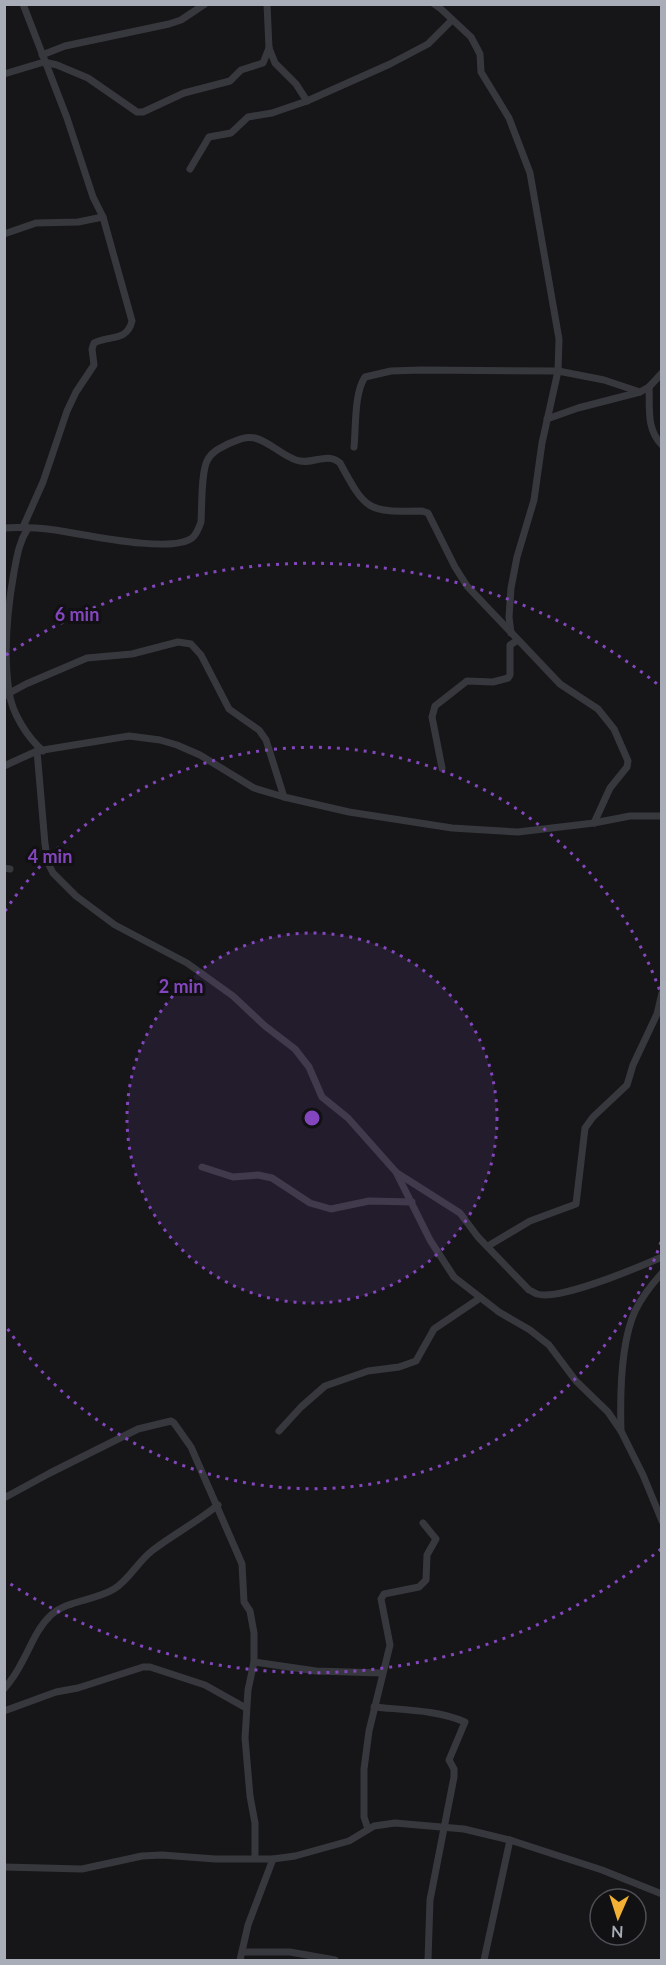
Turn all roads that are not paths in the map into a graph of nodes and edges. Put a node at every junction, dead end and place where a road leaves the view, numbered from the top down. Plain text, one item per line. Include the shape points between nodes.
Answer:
1 (23, 4) edge
2 (205, 4) edge
3 (267, 4) edge
4 (434, 4) edge
5 (442, 7) edge
6 (452, 20) junction
7 (269, 48) junction
8 (43, 59) junction
9 (4, 74) edge
10 (307, 100) junction
11 (190, 169) dead end
12 (103, 217) junction
13 (4, 234) edge
14 (558, 371) junction
15 (662, 373) edge
16 (649, 387) junction
17 (640, 392) junction
18 (547, 419) junction
19 (662, 445) edge
20 (354, 447) dead end
21 (4, 528) edge
22 (25, 528) junction
23 (511, 633) junction
24 (518, 640) junction
25 (7, 694) edge
26 (40, 751) junction
27 (4, 766) edge
28 (442, 768) dead end
29 (284, 798) junction
30 (662, 816) edge
31 (594, 823) junction
32 (662, 993) edge
33 (202, 1167) dead end
34 (396, 1172) junction
35 (412, 1202) junction
36 (488, 1246) junction
37 (662, 1257) edge
38 (662, 1273) edge
39 (480, 1298) junction
40 (279, 1431) dead end
41 (621, 1431) junction
42 (4, 1498) edge
43 (218, 1505) junction
44 (662, 1521) edge
45 (423, 1523) dead end
46 (254, 1662) junction
47 (382, 1673) junction
48 (4, 1689) edge
49 (375, 1707) junction
50 (246, 1708) junction
51 (4, 1711) edge
52 (444, 1827) junction
53 (368, 1829) junction
54 (510, 1840) junction
55 (255, 1858) junction
56 (273, 1858) junction
57 (4, 1867) edge
58 (662, 1894) edge
59 (242, 1952) junction
60 (290, 1952) junction
61 (240, 1960) edge
62 (299, 1960) edge
63 (330, 1960) edge
64 (428, 1960) edge
65 (484, 1960) edge

1 - 8 street
2 - 8 street via 181,20 65,46
3 - 7 street
4 - 5 street
5 - 6 street
6 - 10 street via 428,44
6 - 14 street via 471,37 480,54 481,72 509,118 530,173 559,339
7 - 8 street via 263,63 241,70 230,81 184,93 143,112 136,112 87,78
7 - 10 street via 275,63
8 - 9 street
8 - 12 street
10 - 11 street via 248,117 231,133 209,137
12 - 13 street via 36,223
12 - 22 street via 131,326 120,337 94,343 94,365 67,411
14 - 17 street
14 - 18 street
14 - 20 street via 421,370 365,377 358,400
15 - 16 street
16 - 17 street
16 - 19 street via 650,427
17 - 18 street
18 - 23 street via 534,500 511,588
21 - 22 street
22 - 23 street via 134,543 192,538 201,522 206,462 218,448 252,437 299,461 329,456 336,459 358,496 375,508 428,513 467,586
22 - 25 street via 6,618
23 - 24 street
24 - 28 street via 510,645 508,678 467,681 435,706 432,717
24 - 31 street via 560,684 598,709 614,729 626,754 627,767 610,788
25 - 26 street
25 - 29 street via 87,658 132,654 178,642 191,644 201,655 229,709 259,730 266,740
26 - 27 street
26 - 29 street via 129,736 160,740 200,755 254,788
26 - 34 street via 45,844 53,873 115,925 187,963 233,996 290,1045 309,1066 322,1097 348,1118
29 - 31 street via 452,828 518,832
30 - 31 street via 630,816
32 - 36 street via 627,1085 585,1128 576,1204 530,1221
33 - 35 street via 233,1177 258,1174 272,1178 310,1203 331,1209 369,1201
34 - 35 street
34 - 36 street via 460,1213
35 - 39 street via 443,1263
36 - 37 street via 529,1290 538,1294 560,1293 611,1278
38 - 41 street via 634,1314 625,1350
39 - 40 street via 434,1329 416,1361 368,1371 325,1386
39 - 41 street via 549,1345
41 - 44 street
42 - 43 street via 138,1429 171,1421 191,1446
43 - 46 street via 242,1564 244,1602 254,1633
43 - 48 street via 151,1551 114,1588 61,1607 49,1616
45 - 47 street via 436,1539 427,1555 426,1580 419,1587 382,1597 390,1645
46 - 47 street via 316,1671
46 - 50 street
47 - 49 street
49 - 52 street via 465,1722 449,1760 454,1773
49 - 53 street via 364,1769 364,1817
50 - 51 street via 205,1685 143,1667
50 - 55 street
52 - 53 street via 395,1823
52 - 54 street
52 - 64 street via 430,1900
53 - 56 street via 349,1841
54 - 58 street
54 - 65 street
55 - 56 street
55 - 57 street via 162,1855 82,1869
56 - 59 street
59 - 60 street
59 - 61 street
60 - 62 street
60 - 63 street

